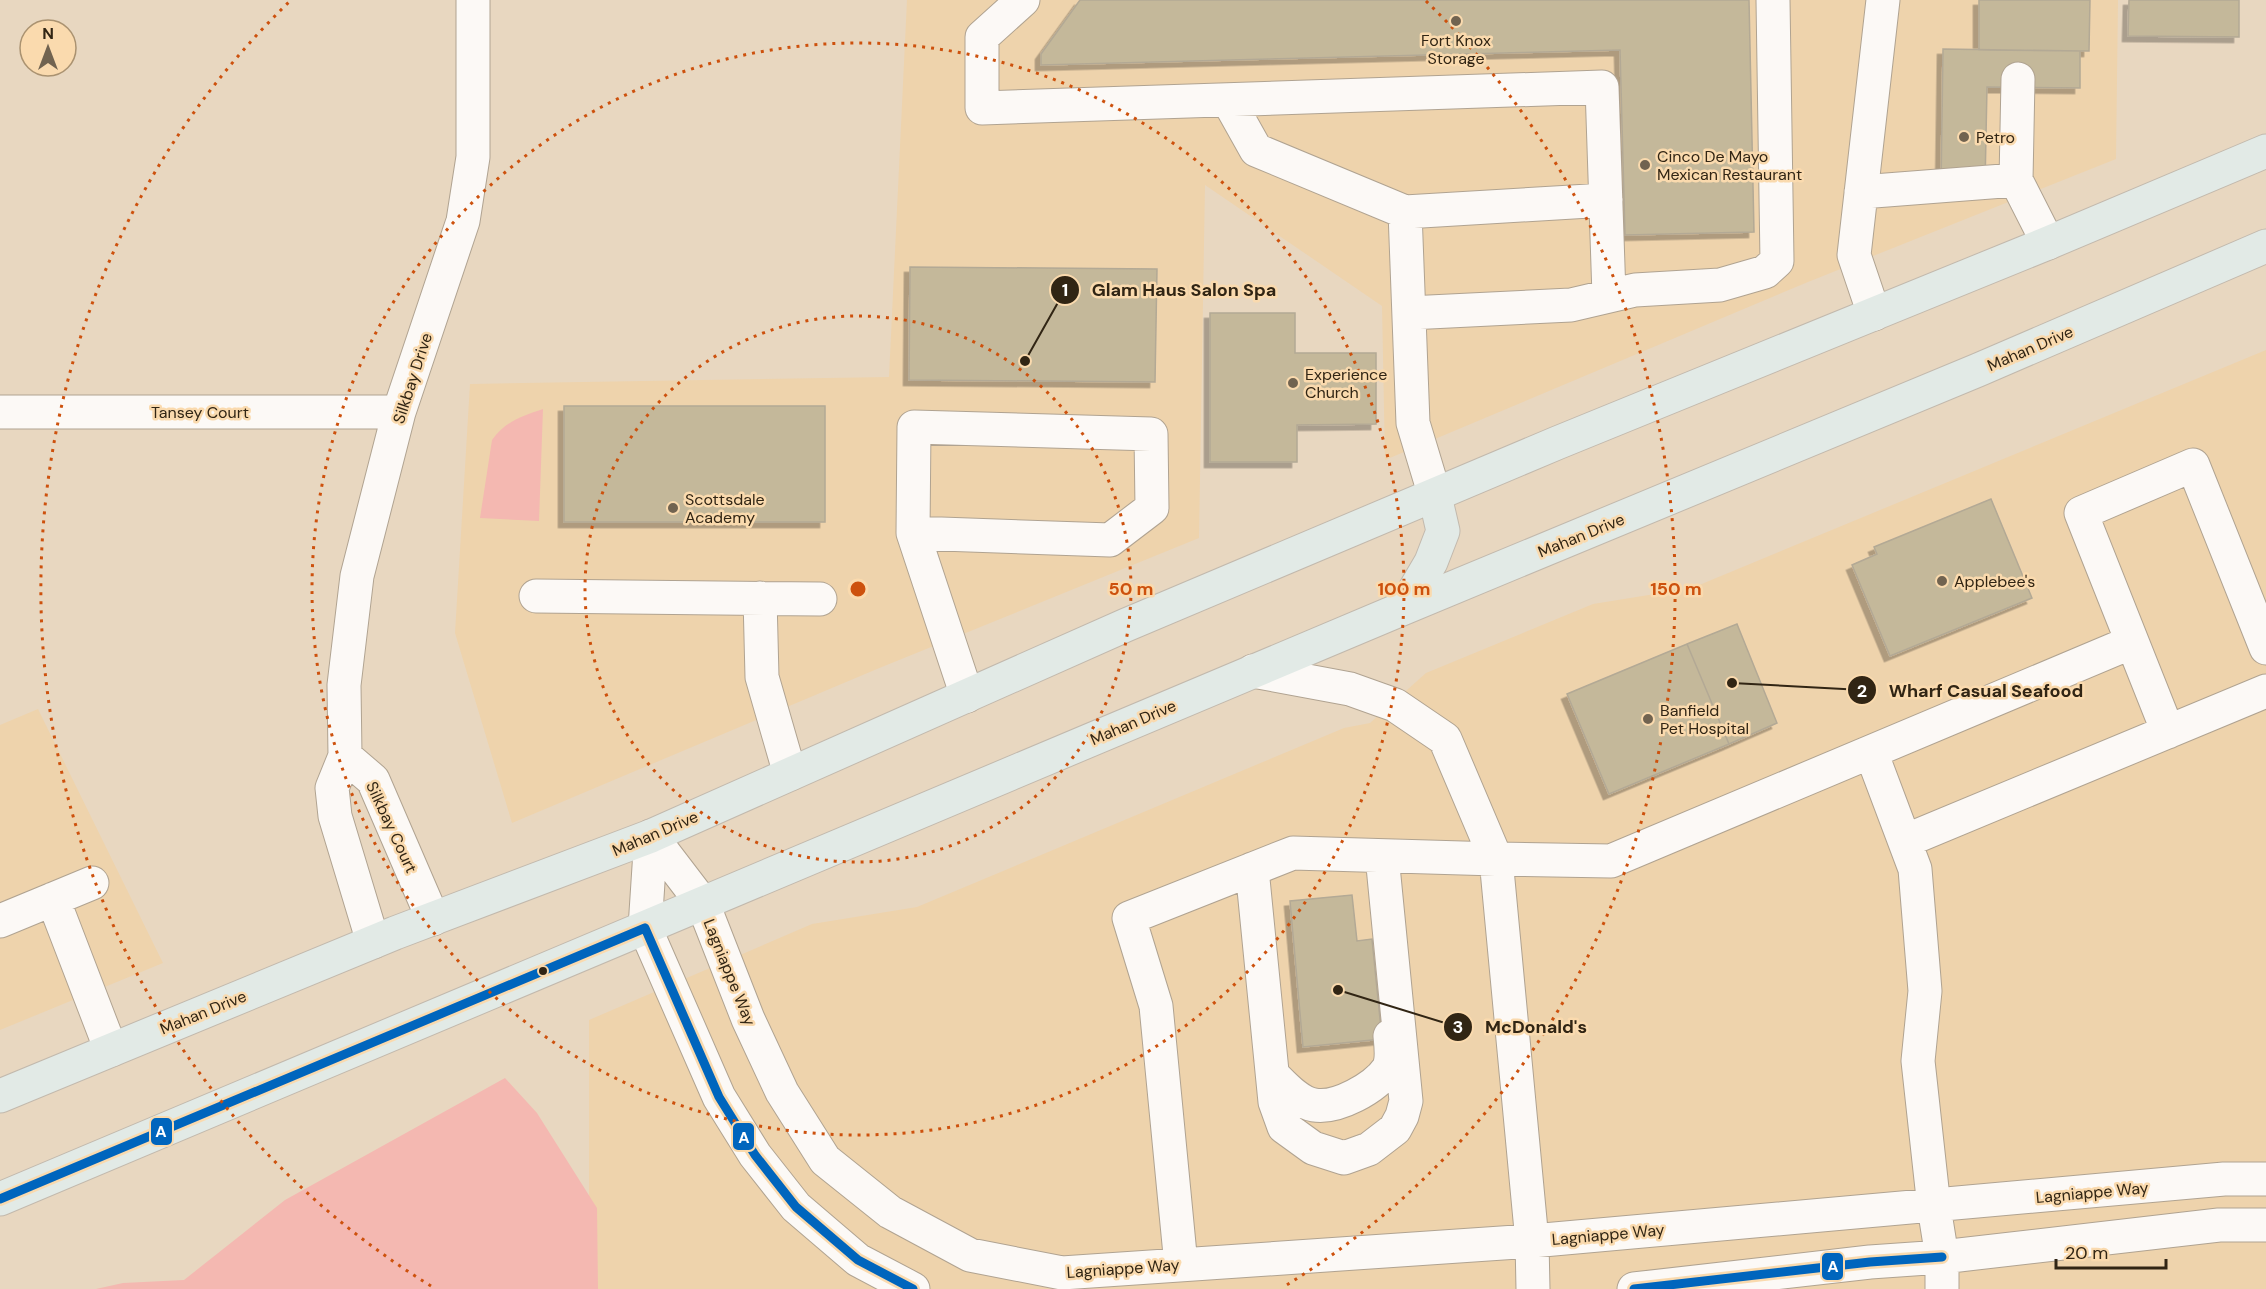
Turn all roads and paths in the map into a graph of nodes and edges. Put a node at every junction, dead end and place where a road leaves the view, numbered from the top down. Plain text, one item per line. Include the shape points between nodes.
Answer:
1 (472, 0) edge
2 (1023, 0) edge
3 (1773, 0) edge
4 (1884, 0) edge
5 (2018, 79) dead end
6 (1228, 100) junction
7 (2266, 151) edge
8 (2016, 180) junction
9 (1861, 192) junction
10 (1606, 200) junction
11 (1405, 212) junction
12 (2048, 243) junction
13 (2266, 246) edge
14 (2266, 263) edge
15 (2223, 264) junction
16 (1609, 296) junction
17 (1408, 313) junction
18 (1874, 314) junction
19 (0, 412) edge
20 (399, 412) junction
21 (1435, 496) junction
22 (913, 533) junction
23 (536, 596) dead end
24 (760, 598) junction
25 (820, 599) dead end
26 (1404, 608) junction
27 (2132, 642) junction
28 (2266, 648) edge
29 (1253, 671) junction
30 (2266, 691) edge
31 (967, 696) junction
32 (2168, 732) junction
33 (1871, 752) junction
34 (345, 756) junction
35 (790, 774) junction
36 (651, 836) junction
37 (1905, 841) junction
38 (1382, 856) junction
39 (1496, 860) junction
40 (1252, 869) junction
41 (92, 883) dead end
42 (53, 899) junction
43 (703, 904) junction
44 (433, 919) junction
45 (0, 921) edge
46 (645, 928) junction
47 (373, 942) junction
48 (111, 1050) junction
49 (1392, 1050) junction
50 (1273, 1075) junction
51 (0, 1096) edge
52 (2266, 1179) edge
53 (0, 1199) edge
54 (1934, 1207) junction
55 (2266, 1226) edge
56 (1532, 1240) junction
57 (1942, 1257) junction
58 (1181, 1265) junction
59 (913, 1289) edge
60 (1533, 1289) edge
61 (1634, 1289) edge
62 (1942, 1289) edge

1 - 20 street, Silkbay Drive via 473,157 463,221
2 - 6 street via 981,37 981,108
3 - 16 street via 1777,261 1765,272 1720,285 1635,290
4 - 9 street
5 - 8 street
6 - 10 street via 1602,87
6 - 11 street via 1256,150
7 - 12 main road, Mahan Drive
8 - 9 street
8 - 12 street
9 - 18 street via 1854,255
10 - 11 street
10 - 16 street
11 - 17 street
12 - 18 main road, Mahan Drive
13 - 15 main road, Mahan Drive
14 - 15 main road
15 - 26 main road, Mahan Drive
16 - 17 street via 1571,305
17 - 21 street via 1413,423
18 - 21 main road, Mahan Drive
19 - 20 street, Tansey Court
20 - 34 street, Silkbay Drive via 357,576 344,685
21 - 26 main road via 1443,531 1431,562
21 - 31 main road, Mahan Drive
22 - 22 street via 914,427 1151,434 1152,508 1110,540
22 - 31 street
23 - 24 street
24 - 25 street
24 - 35 street via 762,677
26 - 29 main road, Mahan Drive
27 - 28 street via 2081,513 2193,465
27 - 32 street
27 - 33 street
29 - 39 street via 1350,689 1395,705 1445,739
29 - 43 main road, Mahan Drive
30 - 32 street
31 - 35 main road, Mahan Drive
32 - 37 street
33 - 37 street
33 - 39 street via 1611,861
34 - 44 street, Silkbay Court via 373,780
34 - 47 street via 332,788 335,816
35 - 36 main road, Mahan Drive
36 - 43 street, Lagniappe Way
36 - 44 main road, Mahan Drive
36 - 46 street
37 - 54 street via 1915,868 1925,991 1918,1061
38 - 39 street
38 - 40 street via 1293,853
38 - 49 street via 1376,898
38 - 50 street via 1406,1101 1402,1116 1395,1129 1369,1149 1344,1158 1313,1148 1284,1127 1275,1102
39 - 56 street
40 - 50 street
40 - 58 street via 1129,918 1156,1006
41 - 42 street
42 - 45 street
42 - 48 street
43 - 46 main road, Mahan Drive
43 - 58 street, Lagniappe Way via 748,1019 782,1092 825,1160 890,1212 970,1255 1062,1273
44 - 47 main road, Mahan Drive
46 - 53 main road, Mahan Drive
46 - 59 street via 719,1097 755,1155 796,1207 858,1260
47 - 48 main road, Mahan Drive
48 - 51 main road, Mahan Drive
49 - 50 street via 1389,1068 1368,1089 1335,1104 1313,1105 1289,1092
49 - 50 street via 1394,1083 1386,1126 1369,1140 1320,1141 1300,1124
52 - 54 street, Lagniappe Way via 2224,1179
54 - 56 street, Lagniappe Way
54 - 57 street
55 - 57 street via 2219,1225
56 - 58 street, Lagniappe Way
56 - 60 street
57 - 61 street
57 - 62 street

